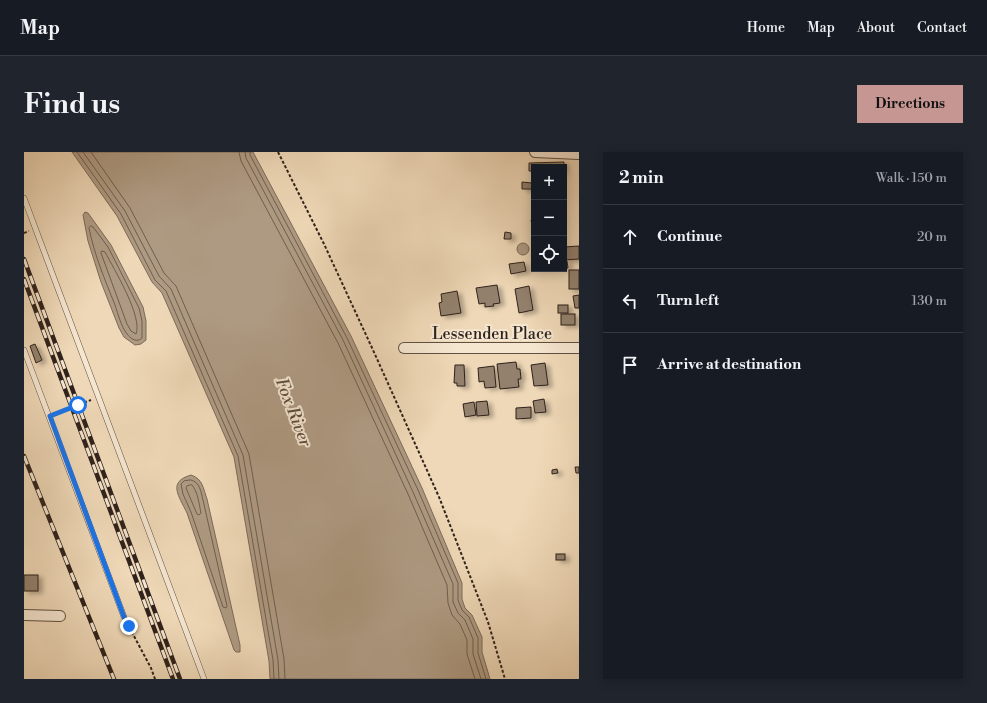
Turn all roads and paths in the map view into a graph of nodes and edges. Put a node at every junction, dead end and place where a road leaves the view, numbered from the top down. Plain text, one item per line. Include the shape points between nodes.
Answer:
1 (278, 152) edge
2 (535, 152) edge
3 (579, 154) edge
4 (24, 198) edge
5 (404, 348) dead end
6 (579, 348) edge
7 (24, 350) edge
8 (98, 397) junction
9 (50, 416) junction
10 (24, 615) edge
11 (60, 616) dead end
12 (124, 617) joint
13 (155, 679) edge
14 (204, 679) edge
15 (505, 679) edge

1 - 15 path via 324,244 439,497 488,622
2 - 3 street
4 - 8 lane
5 - 6 street, Lessenden Place
7 - 9 lane
8 - 9 path via 67,407
8 - 14 lane
9 - 12 lane
10 - 11 street
12 - 13 path

